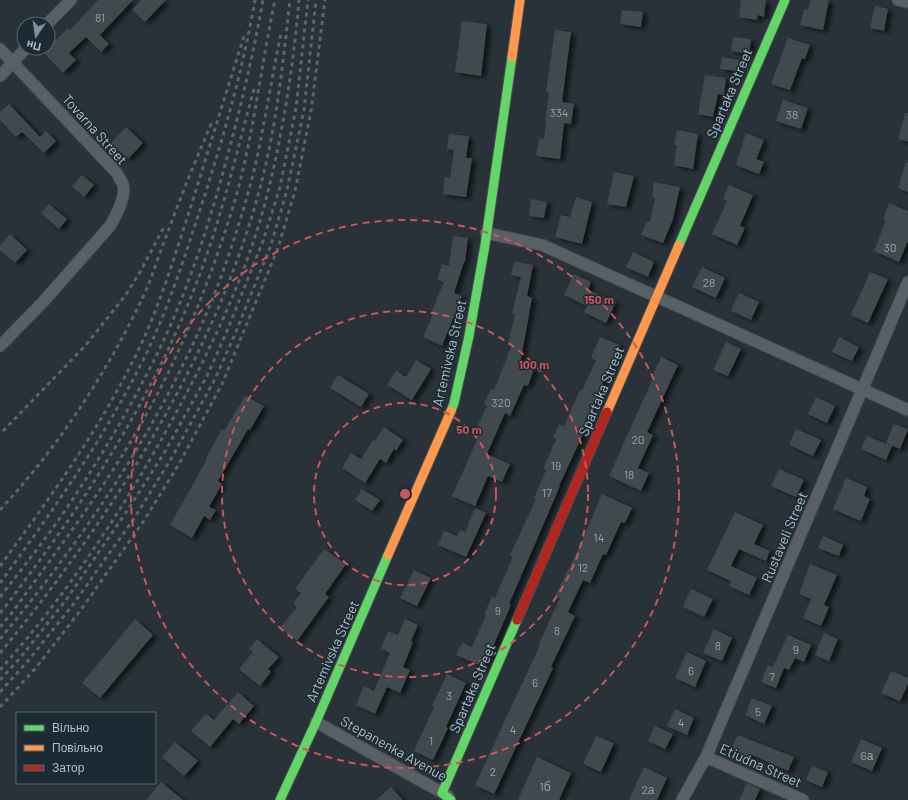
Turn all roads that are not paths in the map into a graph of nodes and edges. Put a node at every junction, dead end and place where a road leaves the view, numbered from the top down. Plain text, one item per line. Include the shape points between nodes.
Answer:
1 (70, 0) edge
2 (520, 0) edge
3 (785, 0) edge
4 (898, 0) edge
5 (908, 2) edge
6 (55, 16) edge
7 (0, 49) edge
8 (19, 56) edge
9 (13, 63) junction
10 (0, 76) edge
11 (486, 234) junction
12 (908, 282) edge
13 (656, 297) junction
14 (0, 346) edge
15 (863, 390) junction
16 (908, 410) edge
17 (316, 722) junction
18 (706, 757) junction
19 (447, 796) edge
20 (280, 800) edge
21 (458, 800) edge
22 (682, 800) edge
23 (803, 800) edge

1 - 6 street
2 - 11 street, Artemivska Street
3 - 13 street, Spartaka Street
4 - 5 street
7 - 9 street, Tovarna Street
8 - 9 street
9 - 10 street
9 - 14 street, Tovarna Street via 116,173 123,186 123,192 110,226
11 - 13 street via 542,244
11 - 17 street, Artemivska Street via 470,336 454,403
12 - 15 street, Rustaveli Street
13 - 15 street
13 - 19 street, Spartaka Street
15 - 16 street
15 - 18 street, Rustaveli Street
17 - 19 street, Stepanenka Avenue
17 - 20 street, Artemivska Street
18 - 22 street, Rustaveli Street
18 - 23 street, Etiudna Street
19 - 21 street, Stepanenka Avenue

